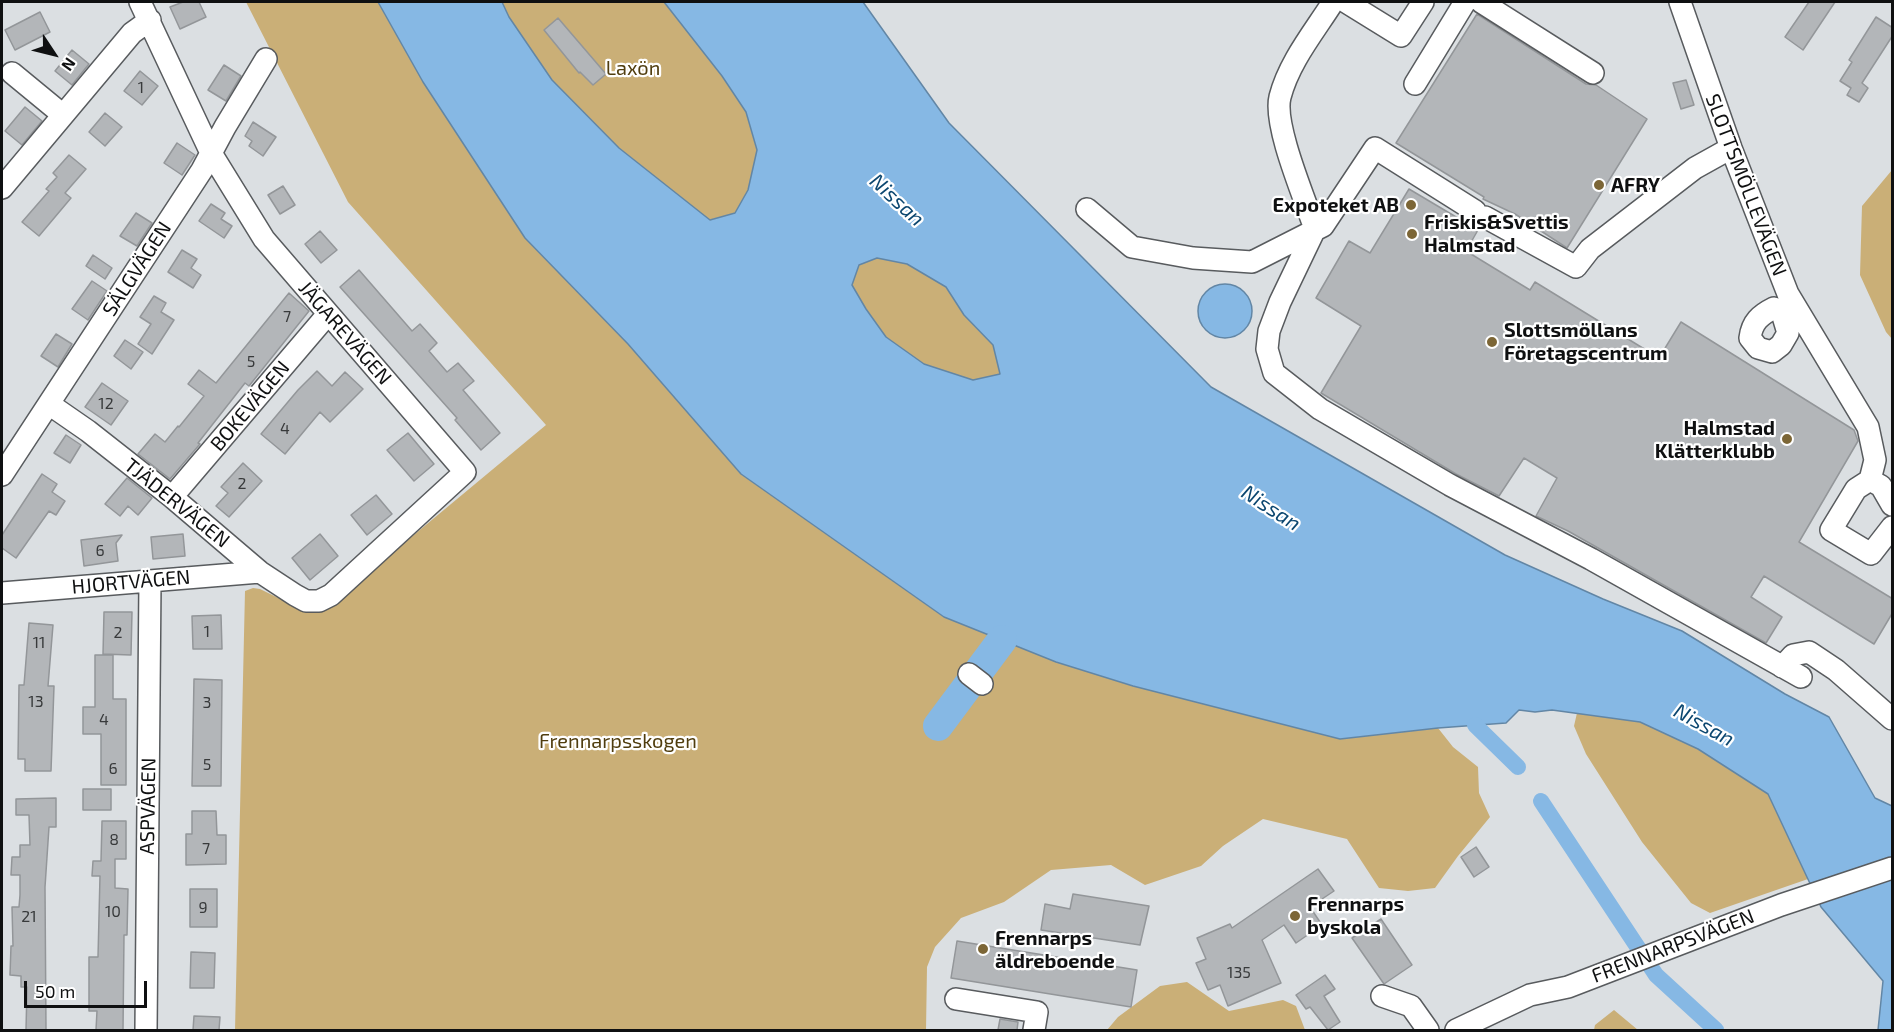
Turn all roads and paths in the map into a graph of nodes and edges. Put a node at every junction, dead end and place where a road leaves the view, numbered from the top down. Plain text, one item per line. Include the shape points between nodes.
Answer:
1 (1333, 2) edge
2 (1423, 2) edge
3 (1465, 2) edge
4 (1482, 2) edge
5 (1680, 2) edge
6 (1360, 5) edge
7 (145, 11) edge
8 (266, 59) dead end
9 (1593, 73) dead end
10 (12, 74) dead end
11 (1415, 84) dead end
12 (63, 115) junction
13 (1731, 148) junction
14 (211, 153) junction
15 (2, 188) edge
16 (1087, 209) dead end
17 (1315, 229) junction
18 (328, 314) junction
19 (1815, 338) junction
20 (1783, 342) dead end
21 (49, 404) junction
22 (2, 475) edge
23 (1870, 480) junction
24 (172, 497) junction
25 (1893, 505) edge
26 (1893, 527) edge
27 (260, 572) junction
28 (150, 581) junction
29 (2, 593) edge
30 (306, 601) joint
31 (1893, 719) edge
32 (1893, 868) edge
33 (1382, 996) dead end
34 (956, 999) dead end
35 (146, 1030) edge
36 (1034, 1030) edge
37 (1428, 1030) edge
38 (1456, 1030) edge

1 - 17 street via 1290,69 1279,99 1280,126
2 - 6 street via 1401,36
3 - 11 street
4 - 9 street
5 - 13 street, SLOTTSMÖLLEVÄGEN
7 - 12 street via 132,33
7 - 14 street, JÄGAREVÄGEN
8 - 14 street, SÄLGVÄGEN
10 - 12 street
12 - 15 street
13 - 17 street via 1695,168 1590,249 1576,267 1480,214 1375,148 1323,226
13 - 19 street, SLOTTSMÖLLEVÄGEN via 1788,294
14 - 18 street, JÄGAREVÄGEN via 264,239
14 - 21 street, SÄLGVÄGEN
16 - 17 street via 1132,247 1193,258 1252,262
17 - 31 street via 1269,331 1267,349 1274,373 1320,409 1450,485 1791,672 1793,655 1809,652
18 - 24 street, BOKEVÄGEN
18 - 30 street, JÄGAREVÄGEN via 465,472 331,595 319,601
19 - 20 street
19 - 23 street, SLOTTSMÖLLEVÄGEN via 1868,427 1875,460
21 - 22 street, SÄLGVÄGEN
21 - 24 street, TJÄDERVÄGEN
23 - 25 street via 1881,486
23 - 26 street via 1856,489 1831,530 1871,554
24 - 27 street, TJÄDERVÄGEN
27 - 28 street, HJORTVÄGEN
27 - 30 street, TJÄDERVÄGEN
28 - 29 street, HJORTVÄGEN
28 - 35 street, ASPVÄGEN
32 - 38 street, FRENNARPSVÄGEN via 1781,905 1568,987 1530,995
33 - 37 street via 1411,1006
34 - 36 street via 1037,1012

